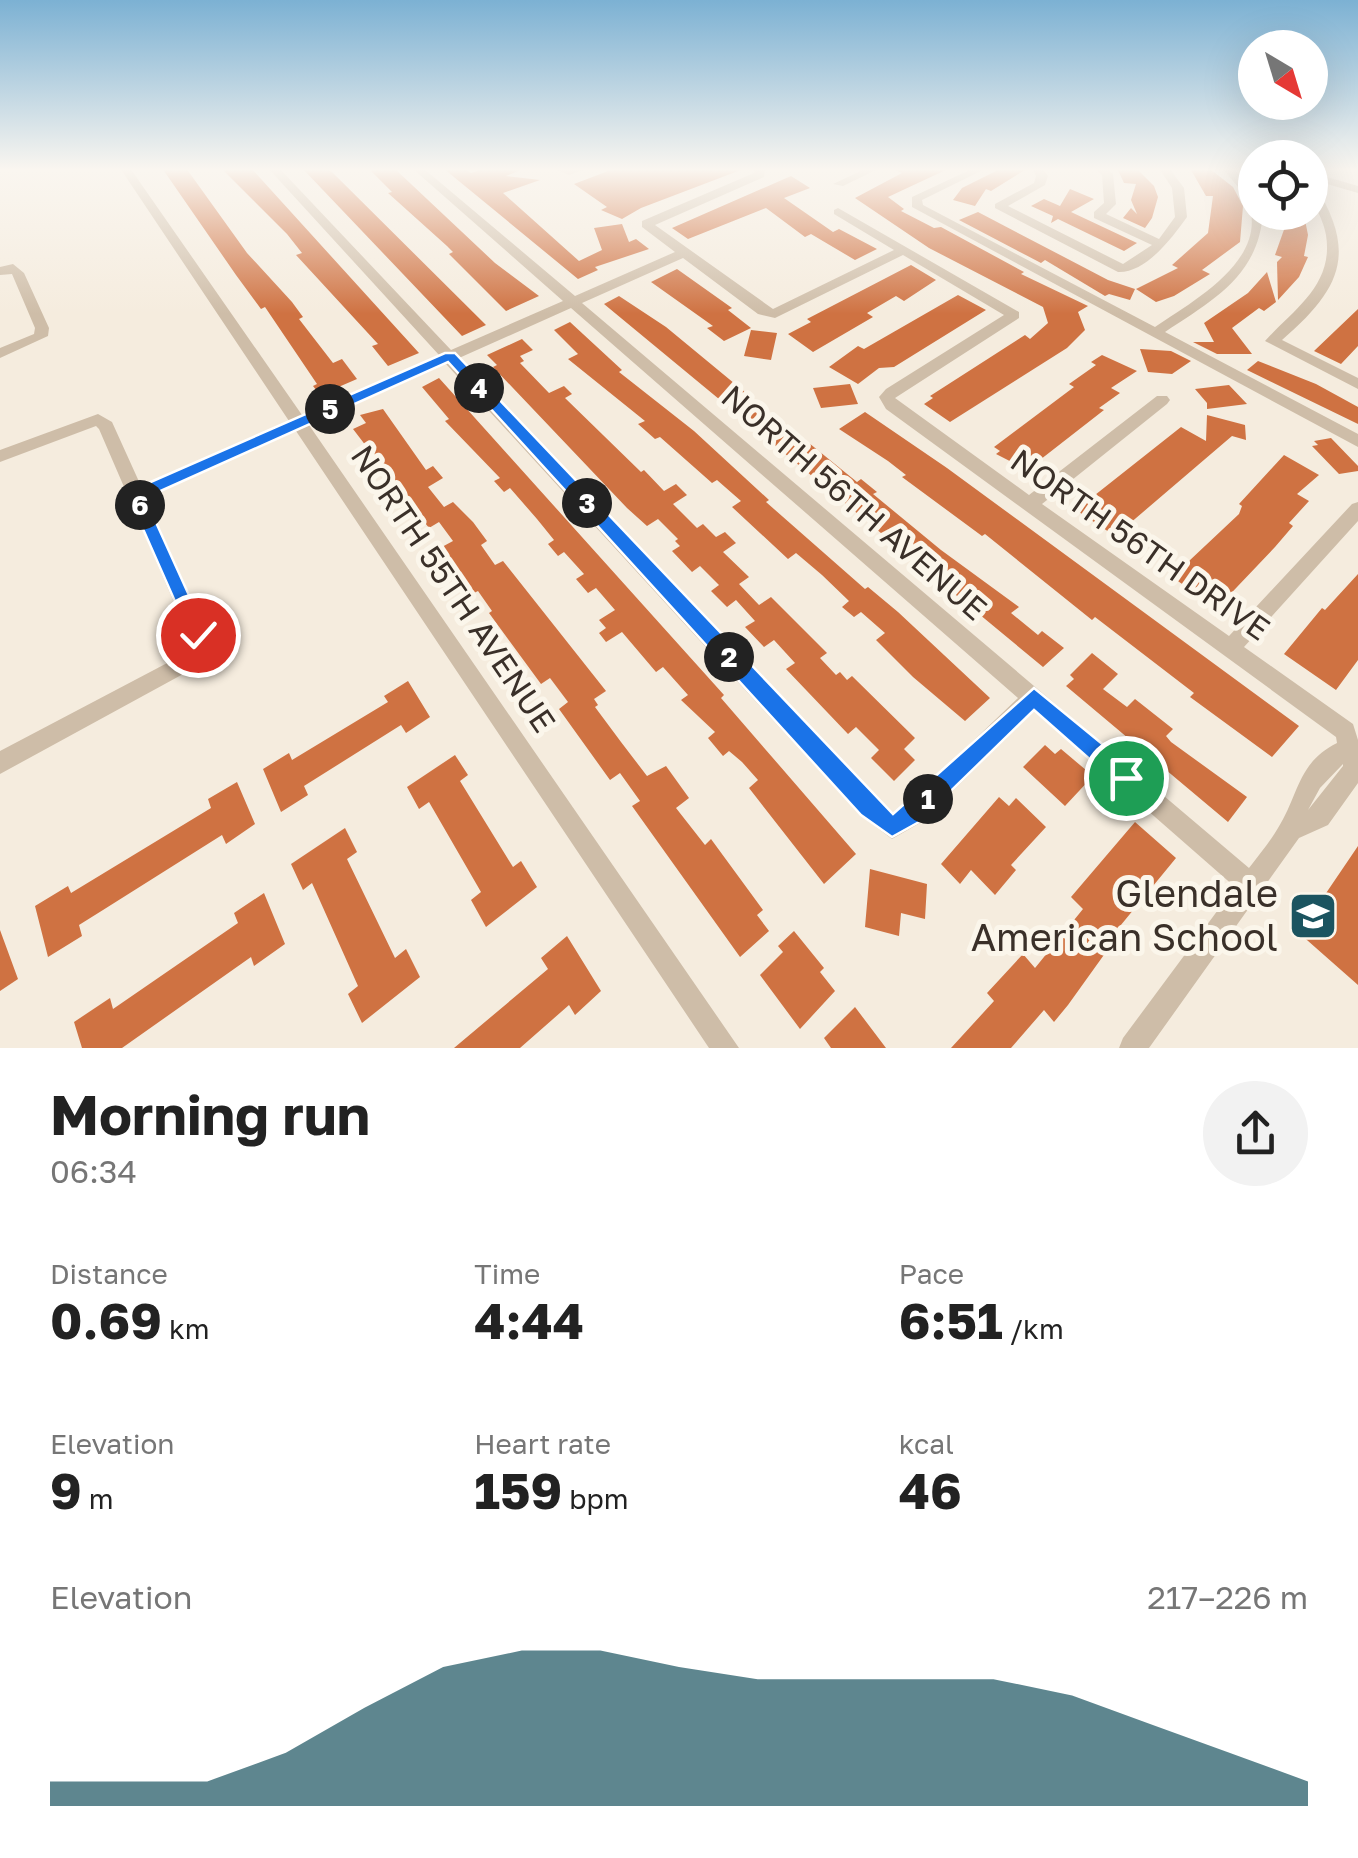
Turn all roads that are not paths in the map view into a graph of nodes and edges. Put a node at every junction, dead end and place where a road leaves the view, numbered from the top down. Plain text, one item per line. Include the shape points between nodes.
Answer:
1 (158, 217) edge
2 (319, 217) edge
3 (474, 217) edge
4 (661, 217) edge
5 (846, 217) edge
6 (937, 217) edge
7 (1021, 217) edge
8 (1102, 217) edge
9 (1180, 217) edge
10 (1328, 219) edge
11 (1255, 230) edge
12 (1161, 245) junction
13 (903, 250) junction
14 (683, 253) junction
15 (6, 269) edge
16 (574, 302) junction
17 (1154, 333) junction
18 (0, 353) edge
19 (450, 356) junction
20 (1358, 384) edge
21 (1162, 400) dead end
22 (299, 423) junction
23 (1358, 441) edge
24 (0, 456) edge
25 (136, 495) junction
26 (1030, 504) junction
27 (1358, 509) edge
28 (1232, 647) junction
29 (1034, 697) junction
30 (0, 763) edge
31 (1251, 885) junction
32 (724, 1048) edge
33 (1133, 1048) edge

1 - 22 street, NORTH 55TH AVENUE
2 - 19 street
3 - 16 street, NORTH 56TH AVENUE
4 - 14 street via 646,224
5 - 13 street
6 - 17 street
7 - 12 street via 1124,269
8 - 12 street
9 - 12 street
10 - 20 street via 1338,238 1328,283 1272,341
11 - 17 street via 1245,264
13 - 14 street via 775,314
13 - 26 street, NORTH 56TH DRIVE via 1014,315 887,397
14 - 16 street
15 - 18 street via 42,328 41,336
16 - 19 street
16 - 29 street, NORTH 56TH AVENUE
17 - 23 street
19 - 22 street
19 - 29 street via 892,827
21 - 26 street
22 - 25 street
22 - 32 street, NORTH 55TH AVENUE
24 - 25 street via 98,420
25 - 30 street via 198,635 199,652
26 - 28 street, NORTH 56TH DRIVE
27 - 28 street
28 - 31 street, NORTH 56TH DRIVE via 1345,730 1355,769 1320,817 1291,830
29 - 31 street, NORTH 56TH AVENUE
31 - 33 street

